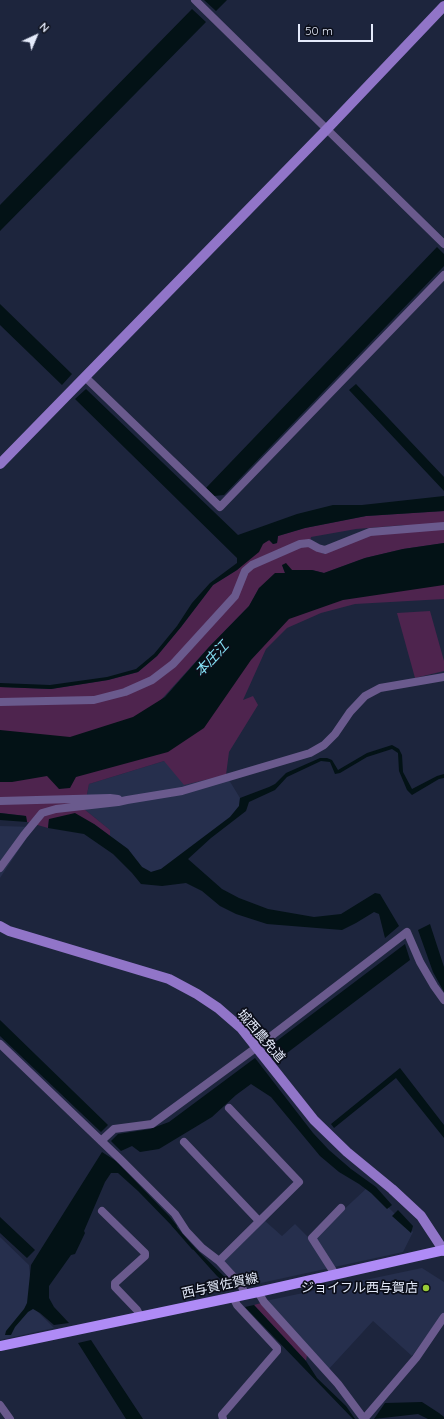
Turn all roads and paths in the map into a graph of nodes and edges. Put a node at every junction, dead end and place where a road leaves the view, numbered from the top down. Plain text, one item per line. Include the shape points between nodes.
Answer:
1 (195, 0) edge
2 (444, 6) edge
3 (327, 129) junction
4 (444, 244) edge
5 (444, 276) edge
6 (85, 377) junction
7 (0, 464) edge
8 (444, 526) edge
9 (444, 677) edge
10 (0, 702) edge
11 (127, 800) junction
12 (0, 801) edge
13 (0, 868) edge
14 (0, 926) edge
15 (444, 1000) edge
16 (0, 1044) edge
17 (257, 1047) junction
18 (230, 1108) dead end
19 (102, 1141) junction
20 (184, 1142) dead end
21 (342, 1208) dead end
22 (102, 1211) dead end
23 (259, 1221) junction
24 (444, 1250) edge
25 (219, 1261) junction
26 (335, 1274) junction
27 (258, 1292) junction
28 (245, 1294) junction
29 (233, 1297) junction
30 (140, 1316) junction
31 (444, 1317) edge
32 (0, 1346) edge
33 (0, 1405) edge
34 (10, 1419) edge
35 (223, 1419) edge
36 (364, 1419) edge

1 - 3 street
2 - 3 street
3 - 4 street
3 - 6 street
5 - 6 street via 220,507
6 - 7 street
8 - 10 street via 370,532 325,550 309,543 300,544 252,565 245,571 235,596 173,664 152,680 125,692 94,700
9 - 11 street via 380,688 365,696 335,734 324,745 310,753 182,791
11 - 12 street via 110,798
11 - 13 street via 42,813
14 - 17 street, 城西農免道 via 9,931 169,979 218,1008 241,1028
15 - 17 street via 420,962 407,932
16 - 19 street
17 - 19 street via 152,1124 114,1129
17 - 24 street, 城西農免道 via 314,1120 421,1216
18 - 23 street via 299,1182
19 - 25 street via 176,1214 186,1231 202,1248
20 - 23 street
21 - 26 street via 312,1238
22 - 30 street via 145,1253 115,1283 115,1287
23 - 25 street
24 - 26 main road, 西与賀佐賀線
25 - 28 street via 241,1285
26 - 27 main road, 西与賀佐賀線
27 - 28 main road, 西与賀佐賀線
27 - 36 street via 264,1302 338,1384
28 - 29 main road, 西与賀佐賀線
29 - 30 main road, 西与賀佐賀線
29 - 35 street via 277,1351 222,1415
30 - 32 main road, 西与賀佐賀線
31 - 36 street via 416,1358
33 - 34 street

